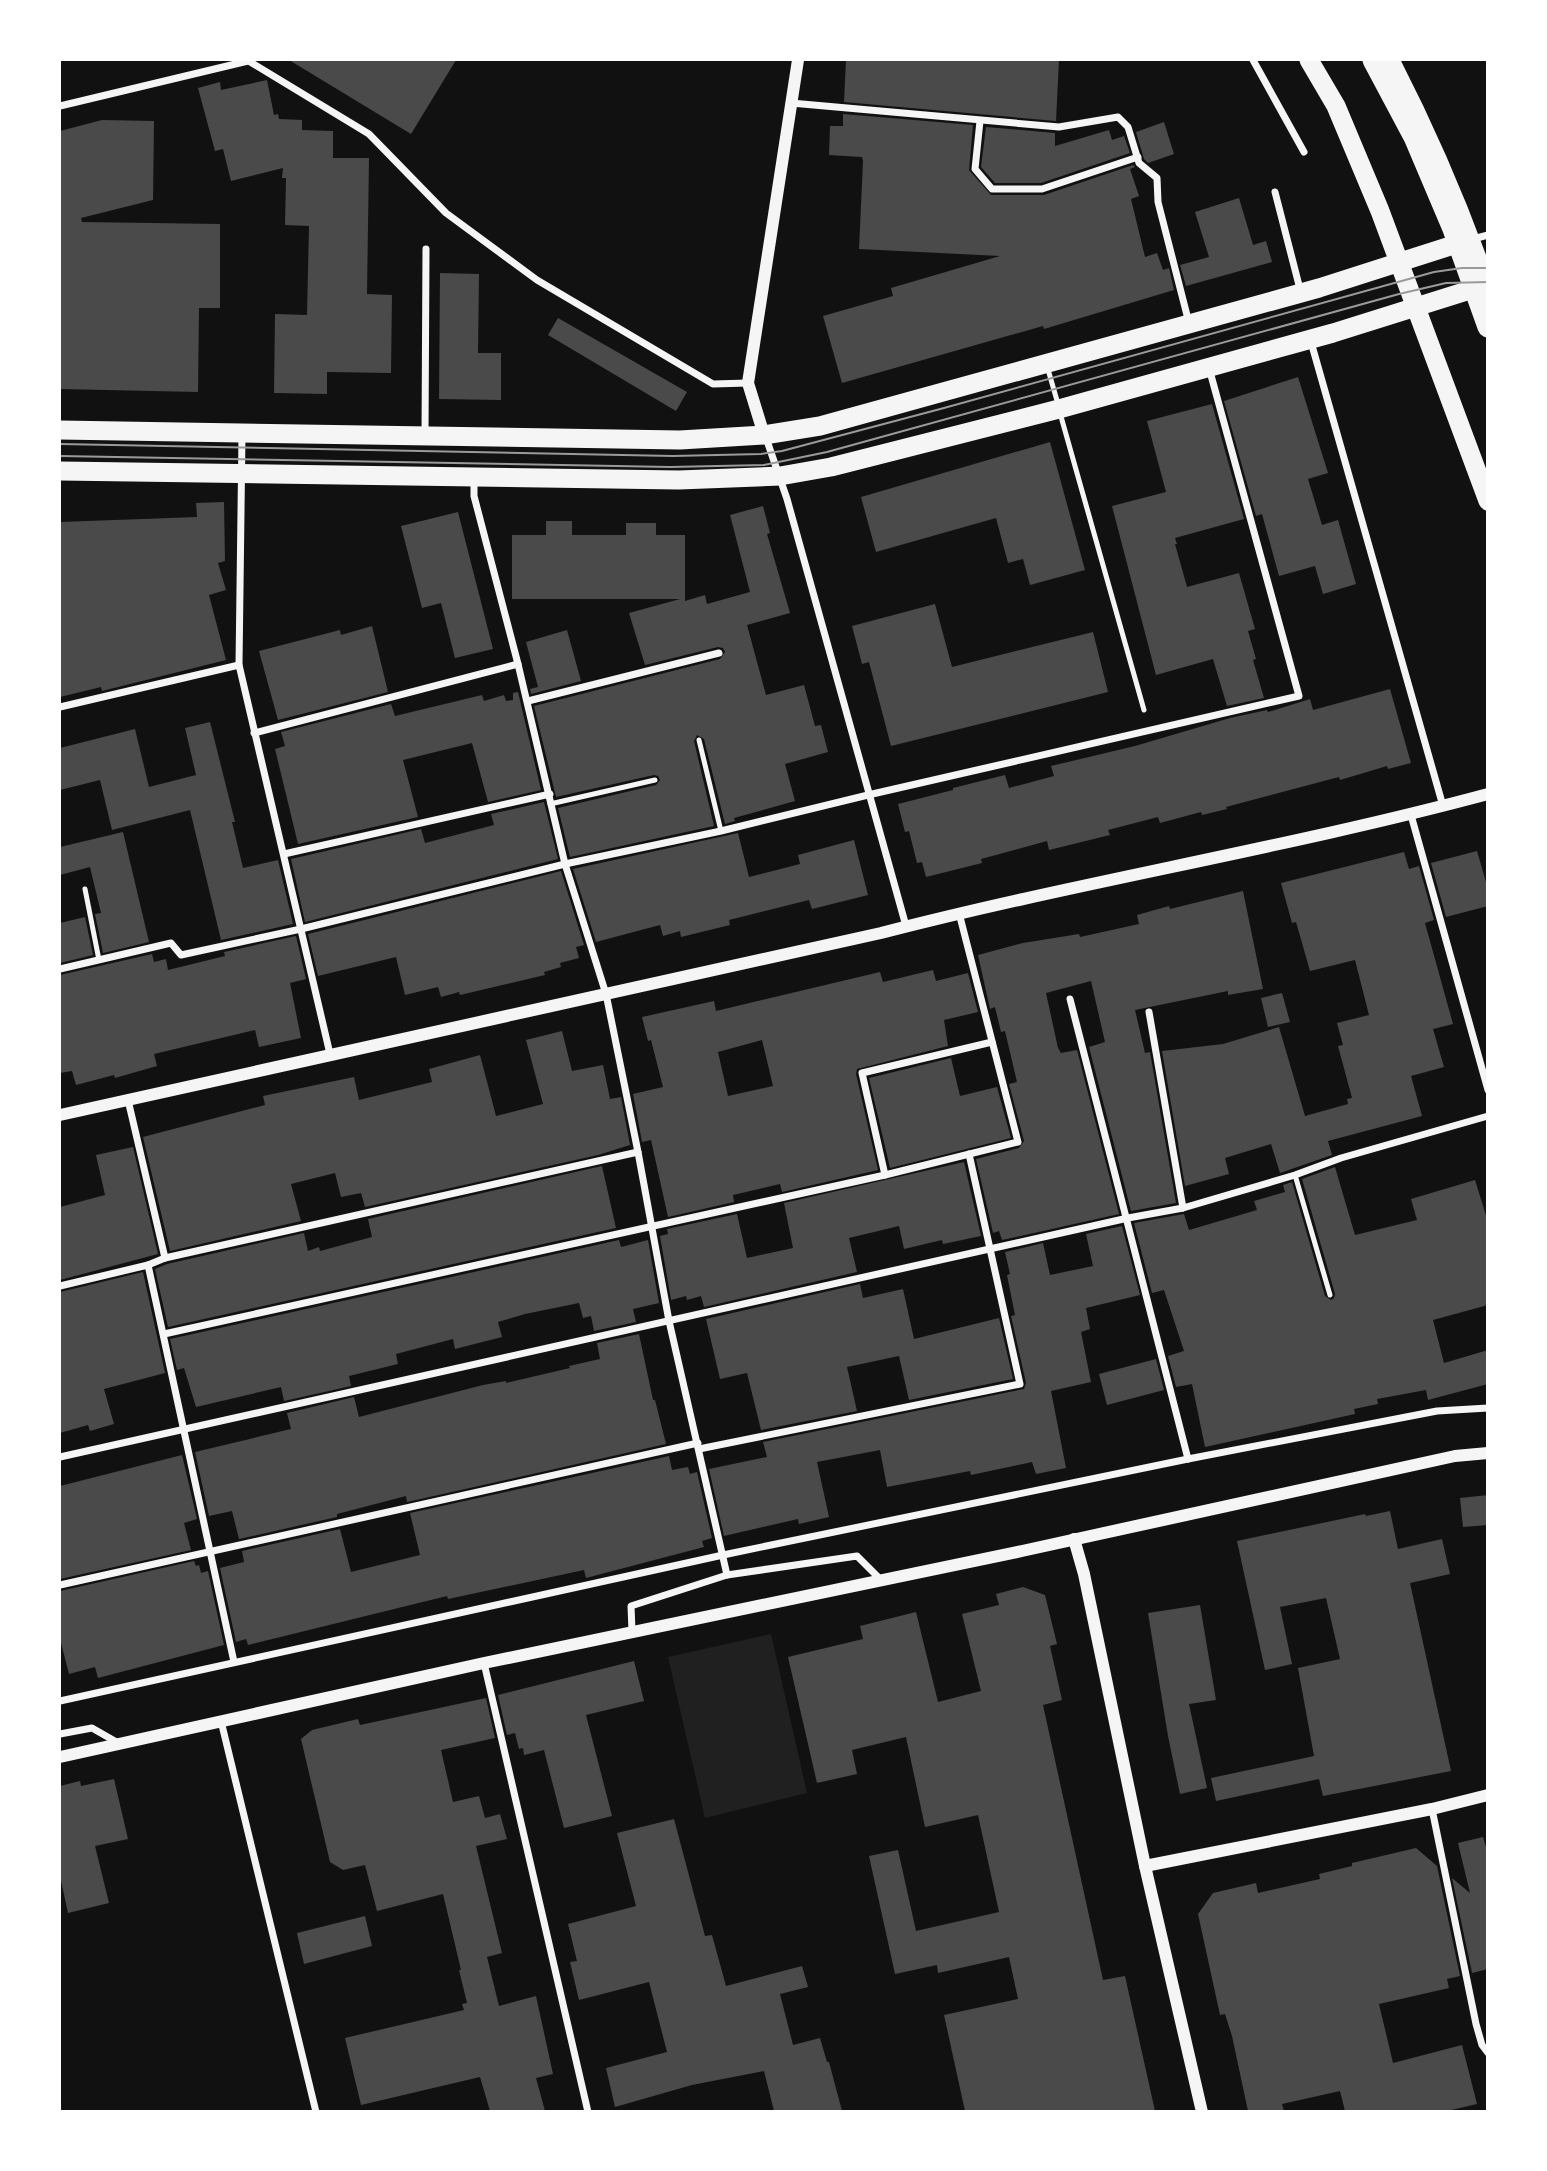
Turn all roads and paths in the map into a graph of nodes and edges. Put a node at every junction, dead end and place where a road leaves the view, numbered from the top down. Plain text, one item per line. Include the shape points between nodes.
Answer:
1 (248, 60) edge
2 (797, 60) edge
3 (1254, 60) edge
4 (1309, 60) edge
5 (1373, 60) edge
6 (1390, 60) edge
7 (791, 103) junction
8 (60, 106) edge
9 (980, 121) junction
10 (1304, 152) dead end
11 (1138, 157) junction
12 (1275, 192) dead end
13 (1478, 237) edge
14 (426, 249) dead end
15 (1400, 263) junction
16 (1487, 287) edge
17 (1301, 293) junction
18 (1416, 307) junction
19 (1189, 323) junction
20 (1488, 327) edge
21 (1310, 340) junction
22 (1046, 362) junction
23 (1209, 368) junction
24 (748, 383) junction
25 (1059, 409) junction
26 (60, 430) edge
27 (242, 434) junction
28 (764, 435) junction
29 (425, 437) junction
30 (60, 471) edge
31 (242, 474) junction
32 (780, 476) junction
33 (474, 477) junction
34 (1488, 501) edge
35 (719, 653) dead end
36 (239, 664) junction
37 (519, 664) junction
38 (528, 701) junction
39 (60, 708) edge
40 (1144, 710) dead end
41 (254, 733) junction
42 (699, 740) dead end
43 (655, 780) dead end
44 (550, 794) junction
45 (1488, 794) edge
46 (868, 795) junction
47 (551, 804) junction
48 (1443, 806) junction
49 (1411, 815) junction
50 (721, 831) junction
51 (284, 854) junction
52 (565, 864) junction
53 (85, 889) dead end
54 (959, 913) junction
55 (906, 926) junction
56 (301, 929) junction
57 (99, 960) junction
58 (60, 969) edge
59 (606, 994) junction
60 (1070, 999) dead end
61 (1149, 1012) dead end
62 (992, 1042) junction
63 (330, 1054) junction
64 (1488, 1090) edge
65 (128, 1100) junction
66 (60, 1115) edge
67 (1488, 1116) edge
68 (638, 1152) junction
69 (969, 1154) junction
70 (885, 1175) junction
71 (1295, 1175) junction
72 (1183, 1208) junction
73 (1128, 1218) junction
74 (652, 1227) junction
75 (990, 1249) junction
76 (164, 1258) junction
77 (148, 1265) junction
78 (60, 1286) edge
79 (1329, 1295) dead end
80 (669, 1321) junction
81 (164, 1334) junction
82 (1488, 1408) edge
83 (184, 1429) junction
84 (699, 1446) junction
85 (1488, 1453) edge
86 (60, 1457) edge
87 (1188, 1459) junction
88 (1074, 1539) junction
89 (210, 1551) junction
90 (723, 1555) junction
91 (727, 1575) junction
92 (881, 1580) junction
93 (60, 1585) edge
94 (632, 1631) junction
95 (234, 1662) junction
96 (484, 1663) junction
97 (60, 1701) edge
98 (221, 1720) junction
99 (60, 1734) edge
100 (121, 1745) junction
101 (60, 1757) edge
102 (1488, 1795) edge
103 (1432, 1809) junction
104 (1145, 1866) junction
105 (1488, 2053) edge
106 (316, 2112) edge
107 (588, 2112) edge
108 (1202, 2112) edge

1 - 8 street
1 - 24 street via 369,134 446,213 537,280 713,384
2 - 7 street
3 - 10 street
4 - 15 highway via 1336,106
5 - 20 highway via 1419,148
6 - 13 highway
7 - 9 street
7 - 24 street
9 - 11 street via 1059,127 1118,117 1128,127
9 - 11 street via 975,169 992,189 1042,189
11 - 19 street via 1157,178 1158,202
12 - 17 street
13 - 15 highway
13 - 16 highway
14 - 29 street
15 - 17 highway
15 - 18 highway
16 - 18 highway
17 - 19 highway
18 - 21 highway
18 - 34 highway
19 - 22 highway
21 - 23 highway
21 - 48 street
22 - 25 lane
22 - 28 highway via 820,426
23 - 25 highway
23 - 46 street via 1299,696
24 - 28 street
25 - 32 highway
25 - 40 lane
26 - 27 highway
27 - 29 highway
27 - 31 street
28 - 29 highway via 680,440
28 - 32 street
30 - 31 highway
31 - 33 highway
31 - 36 street
32 - 33 highway via 679,480
32 - 46 street
33 - 37 street via 474,496
35 - 38 street
36 - 39 street
36 - 41 street
37 - 38 street
37 - 41 street
38 - 44 street
41 - 51 street
42 - 50 lane
43 - 47 lane
44 - 47 street
44 - 51 street
45 - 48 street
46 - 50 street
46 - 55 street
47 - 52 street
48 - 49 street
49 - 54 street
49 - 64 street
50 - 52 street
51 - 56 street
52 - 56 street
52 - 59 street
53 - 57 lane
54 - 55 street
54 - 62 street
55 - 59 street
56 - 57 street via 181,955 171,943
56 - 63 street
57 - 58 street
59 - 63 street
59 - 68 street
60 - 73 street
61 - 72 street
62 - 69 street via 1018,1142
62 - 70 street via 862,1073
63 - 65 street
65 - 66 street
65 - 76 street
67 - 71 street
68 - 74 street
68 - 76 street
69 - 70 street
69 - 75 street
70 - 74 street
71 - 72 street
71 - 79 lane
72 - 73 street
73 - 75 street
73 - 87 street
74 - 80 street
74 - 81 street
75 - 80 street
75 - 84 street via 1020,1384
76 - 77 street
77 - 78 street
77 - 81 street
80 - 83 street
80 - 84 street
81 - 83 street
82 - 87 street via 1437,1411
83 - 86 street
83 - 89 street
84 - 89 street
84 - 90 street
85 - 88 street via 1455,1456
87 - 90 street
88 - 92 street
88 - 104 street
89 - 93 street
89 - 95 street
90 - 91 street
90 - 95 street
91 - 92 street via 857,1556
91 - 94 street via 631,1606
92 - 94 street
94 - 96 street
95 - 97 street
96 - 98 street
96 - 107 street
98 - 100 street
98 - 106 street
99 - 100 street via 92,1728
100 - 101 street
102 - 103 street
103 - 104 street
103 - 105 street via 1476,2024
104 - 108 street

